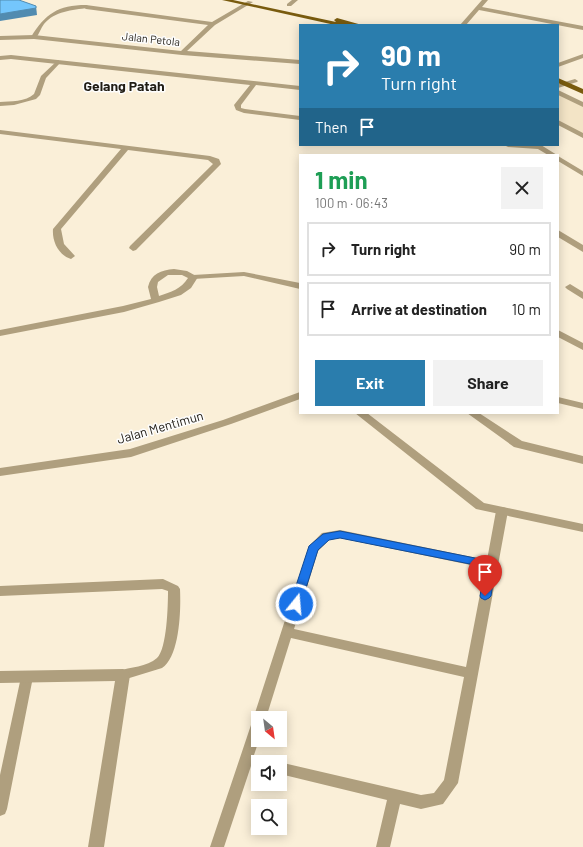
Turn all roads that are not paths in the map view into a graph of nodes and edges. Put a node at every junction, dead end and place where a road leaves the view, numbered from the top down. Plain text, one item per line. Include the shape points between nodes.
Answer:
1 (225, 0) edge
2 (295, 0) edge
3 (484, 0) edge
4 (245, 2) edge
5 (289, 5) dead end
6 (86, 6) joint
7 (478, 8) junction
8 (213, 24) junction
9 (340, 24) edge
10 (354, 24) edge
11 (464, 24) edge
12 (582, 27) edge
13 (34, 37) junction
14 (0, 38) edge
15 (182, 53) junction
16 (583, 56) edge
17 (0, 58) edge
18 (58, 62) junction
19 (299, 62) edge
20 (559, 65) edge
21 (559, 74) edge
22 (559, 80) edge
23 (575, 81) junction
24 (254, 84) junction
25 (567, 84) junction
26 (583, 85) edge
27 (559, 86) edge
28 (299, 88) edge
29 (583, 92) edge
30 (559, 93) edge
31 (0, 104) edge
32 (583, 105) edge
33 (299, 118) edge
34 (559, 123) edge
35 (0, 132) edge
36 (583, 136) edge
37 (506, 147) edge
38 (126, 148) junction
39 (551, 154) edge
40 (559, 159) edge
41 (583, 174) edge
42 (559, 234) edge
43 (134, 248) dead end
44 (583, 249) edge
45 (71, 256) dead end
46 (193, 277) junction
47 (299, 286) edge
48 (570, 287) dead end
49 (583, 296) edge
50 (156, 300) junction
51 (0, 333) edge
52 (559, 334) edge
53 (583, 347) edge
54 (299, 395) edge
55 (559, 400) edge
56 (583, 406) edge
57 (361, 414) edge
58 (473, 414) edge
59 (583, 460) edge
60 (0, 471) edge
61 (502, 511) junction
62 (583, 528) edge
63 (491, 564) junction
64 (0, 591) edge
65 (287, 632) junction
66 (470, 673) junction
67 (123, 675) junction
68 (0, 677) edge
69 (27, 677) junction
70 (262, 711) edge
71 (251, 763) edge
72 (287, 770) edge
73 (395, 796) junction
74 (0, 809) edge
75 (96, 847) edge
76 (217, 847) edge
77 (383, 847) edge

1 - 4 main road
2 - 5 street
3 - 7 street
4 - 8 street
4 - 9 main road
4 - 10 main road
6 - 8 street
6 - 13 lane via 58,13 43,22
7 - 11 street
7 - 12 street
8 - 15 street
13 - 14 street, Jalan Petola
13 - 15 street, Jalan Petola
15 - 19 street, Jalan Petola
16 - 20 street
17 - 18 street
18 - 24 street
18 - 31 lane via 43,78 34,98
21 - 23 main road
22 - 25 main road
23 - 25 street
23 - 26 main road
24 - 28 street
24 - 33 street via 237,105 238,109
25 - 27 street
25 - 29 main road
30 - 32 street
34 - 36 lane
35 - 38 street
37 - 39 street via 540,147
38 - 43 street via 210,158 218,162
38 - 45 street via 57,229 56,239 61,248
40 - 41 street
42 - 44 street
46 - 47 lane via 244,274
46 - 50 street via 188,286 178,293
46 - 50 street via 182,272 159,275 152,287
48 - 49 street
50 - 51 street
52 - 53 street
54 - 60 street, Jalan Mentimun via 131,453
55 - 56 street
57 - 61 street via 480,506
58 - 59 street via 518,444
61 - 62 street
61 - 63 lane
63 - 65 lane via 340,534 326,536 313,549
63 - 66 lane
64 - 67 lane via 163,584 174,589 168,650 162,661
65 - 66 lane
65 - 70 lane
66 - 73 lane via 450,783 438,799 422,802
67 - 69 street
67 - 75 street
68 - 69 street
69 - 74 lane
71 - 76 lane
72 - 73 lane
73 - 77 lane

